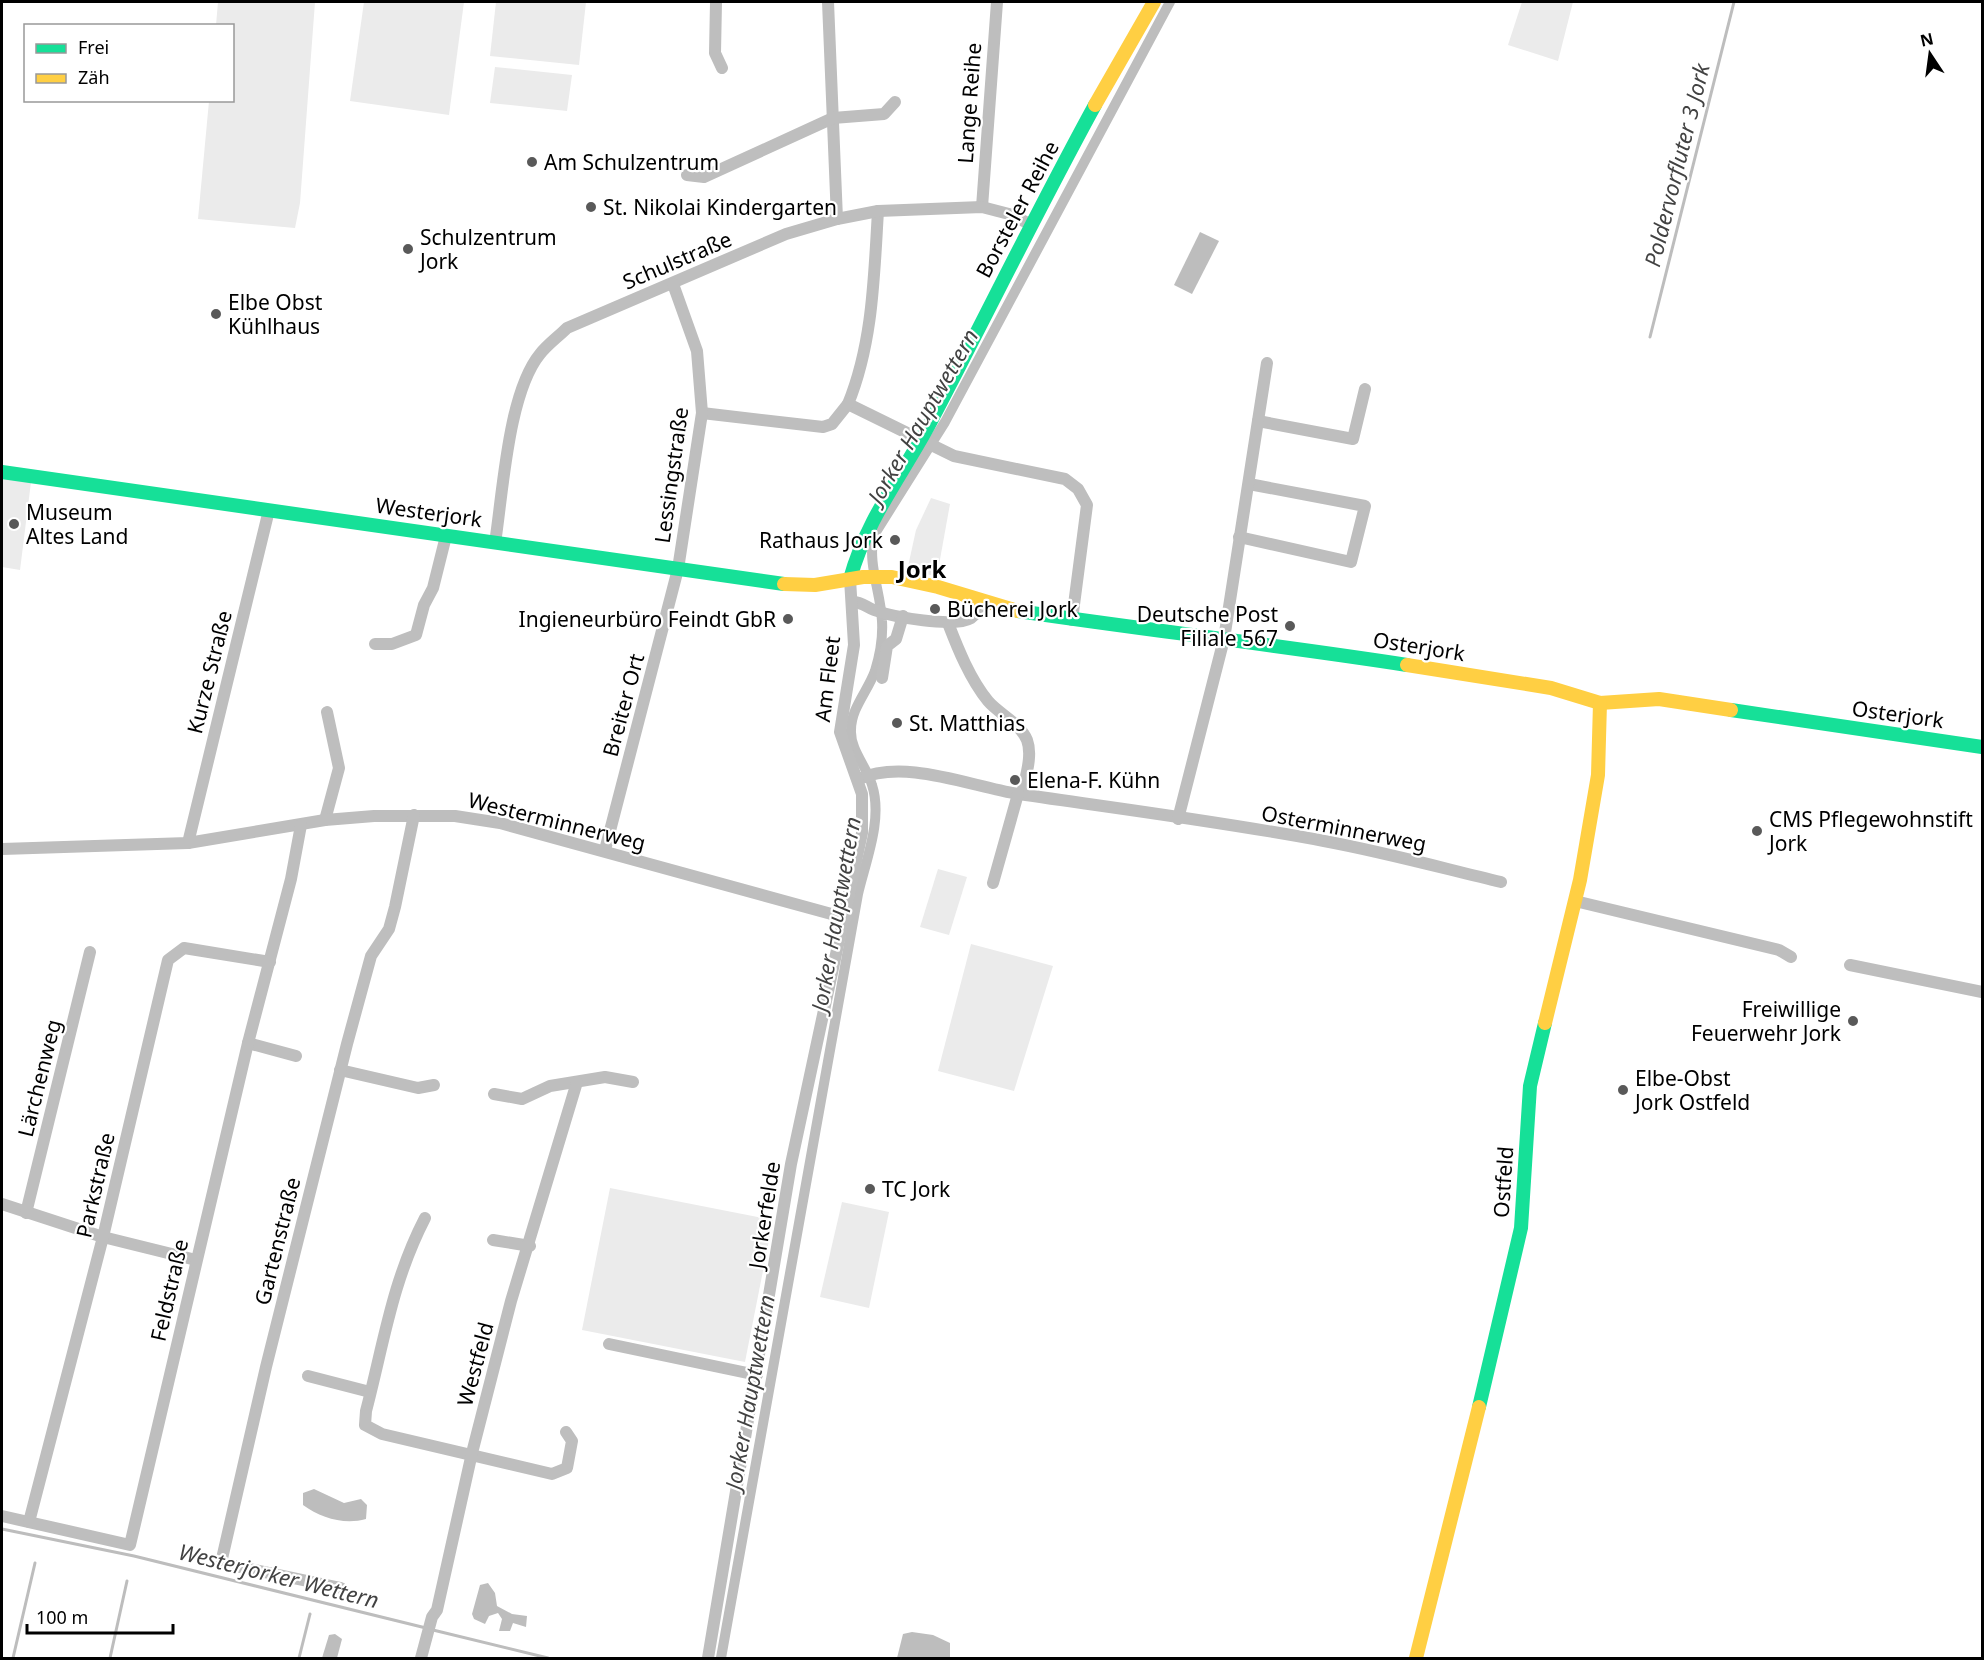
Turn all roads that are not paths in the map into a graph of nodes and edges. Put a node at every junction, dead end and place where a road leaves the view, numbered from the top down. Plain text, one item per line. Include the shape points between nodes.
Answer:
1 (716, 2) edge
2 (828, 2) edge
3 (997, 2) edge
4 (1154, 2) edge
5 (722, 68) dead end
6 (895, 102) dead end
7 (833, 118) junction
8 (687, 175) dead end
9 (982, 207) junction
10 (878, 212) junction
11 (837, 219) junction
12 (1032, 225) junction
13 (672, 284) junction
14 (1267, 363) dead end
15 (1365, 389) dead end
16 (848, 404) junction
17 (702, 413) junction
18 (1258, 420) junction
19 (928, 442) junction
20 (2, 472) edge
21 (1249, 484) junction
22 (269, 510) junction
23 (446, 536) junction
24 (1239, 537) junction
25 (495, 543) junction
26 (678, 569) junction
27 (850, 579) junction
28 (853, 602) junction
29 (981, 602) junction
30 (903, 616) junction
31 (1072, 620) junction
32 (948, 622) junction
33 (1224, 639) junction
34 (375, 644) dead end
35 (882, 678) dead end
36 (1600, 703) junction
37 (327, 712) dead end
38 (1983, 747) edge
39 (865, 777) junction
40 (1020, 794) junction
41 (414, 815) junction
42 (1178, 819) junction
43 (325, 820) junction
44 (301, 825) junction
45 (188, 843) junction
46 (2, 849) edge
47 (605, 850) junction
48 (1501, 882) dead end
49 (993, 883) dead end
50 (1575, 901) junction
51 (846, 918) junction
52 (90, 952) dead end
53 (1791, 957) dead end
54 (270, 962) junction
55 (1850, 965) dead end
56 (1983, 992) edge
57 (248, 1043) junction
58 (296, 1056) dead end
59 (340, 1070) junction
60 (577, 1082) junction
61 (633, 1082) dead end
62 (434, 1085) dead end
63 (494, 1094) dead end
64 (2, 1204) edge
65 (26, 1213) junction
66 (425, 1218) dead end
67 (103, 1237) junction
68 (493, 1240) dead end
69 (530, 1246) junction
70 (196, 1260) junction
71 (609, 1344) dead end
72 (757, 1375) junction
73 (308, 1376) dead end
74 (370, 1392) junction
75 (566, 1432) dead end
76 (472, 1453) junction
77 (2, 1516) edge
78 (29, 1522) junction
79 (341, 1588) dead end
80 (422, 1659) edge
81 (708, 1659) edge
82 (1416, 1659) edge

1 - 5 street via 715,53
2 - 7 street
3 - 9 street, Lange Reihe
4 - 12 main road, Borsteler Reihe
6 - 7 street via 884,114
7 - 8 street via 704,177
7 - 11 street
9 - 10 street, Schulstraße
9 - 12 street, Schulstraße
10 - 11 street, Schulstraße
10 - 16 street via 872,311
11 - 13 street, Schulstraße via 786,234
12 - 19 main road, Borsteler Reihe
13 - 17 street, Lessingstraße via 697,351
13 - 25 street, Schulstraße via 567,328 540,353 516,403
14 - 18 street
15 - 18 street via 1353,439
16 - 17 street via 832,424 823,427
16 - 19 street
17 - 26 street, Lessingstraße
18 - 21 street
19 - 27 main road, Borsteler Reihe via 868,526
19 - 31 street via 961,458 1065,479 1078,489 1087,505
20 - 22 main road, Westerjork
21 - 24 street
21 - 24 street via 1365,506 1351,562
22 - 23 main road, Westerjork
22 - 45 street, Kurze Straße
23 - 25 main road, Westerjork
23 - 34 street via 416,634 392,644
24 - 33 street
25 - 26 main road, Westerjork
26 - 27 main road, Westerjork via 801,586
26 - 47 street, Breiter Ort
27 - 28 street, Am Fleet
27 - 29 main road, Osterjork via 876,576 938,587
28 - 30 street
28 - 39 street, Am Fleet via 854,645 840,732 845,751
29 - 31 main road, Osterjork
29 - 32 street via 970,619
30 - 32 street
30 - 35 street via 896,639 887,646
31 - 33 main road, Osterjork
32 - 40 street via 956,645 987,700 1027,741 1029,752
33 - 36 main road, Osterjork via 1551,688
33 - 42 street
36 - 38 main road, Osterjork via 1659,699
36 - 50 main road, Ostfeld via 1596,791
37 - 43 street via 339,768
39 - 40 street, Osterminnerweg via 932,774
39 - 51 street, Jorkerfelde via 862,833
40 - 42 street, Osterminnerweg
40 - 49 street
41 - 43 street, Westerminnerweg
41 - 47 street, Westerminnerweg via 500,823
41 - 59 street, Gartenstraße via 389,929 371,957
42 - 48 street, Osterminnerweg via 1322,840
43 - 44 street, Westerminnerweg
44 - 45 street, Westerminnerweg
44 - 54 street, Feldstraße
45 - 46 street, Westerminnerweg
47 - 51 street, Westerminnerweg
50 - 53 street via 1779,950
50 - 82 main road, Ostfeld via 1530,1086 1521,1228 1513,1271
51 - 72 street, Jorkerfelde via 791,1164
52 - 65 street, Lärchenweg
54 - 57 street, Feldstraße
54 - 67 street, Parkstraße via 184,948 168,960
55 - 56 street
57 - 58 street
57 - 70 street, Feldstraße
59 - 62 street via 418,1088
59 - 79 street, Gartenstraße via 221,1563
60 - 61 street via 605,1077
60 - 63 street via 550,1086 522,1099
60 - 69 street, Westfeld
64 - 65 street
65 - 67 street
66 - 74 street via 406,1254 390,1301
67 - 70 street
67 - 78 street, Parkstraße
68 - 69 street
69 - 76 street, Westfeld via 511,1301
70 - 78 street, Feldstraße via 130,1545
71 - 72 street
72 - 81 street, Jorkerfelde
73 - 74 street
74 - 76 street via 365,1425 382,1434
75 - 76 street via 572,1441 567,1468 552,1474
76 - 80 street, Westfeld via 437,1610 430,1622
77 - 78 street

